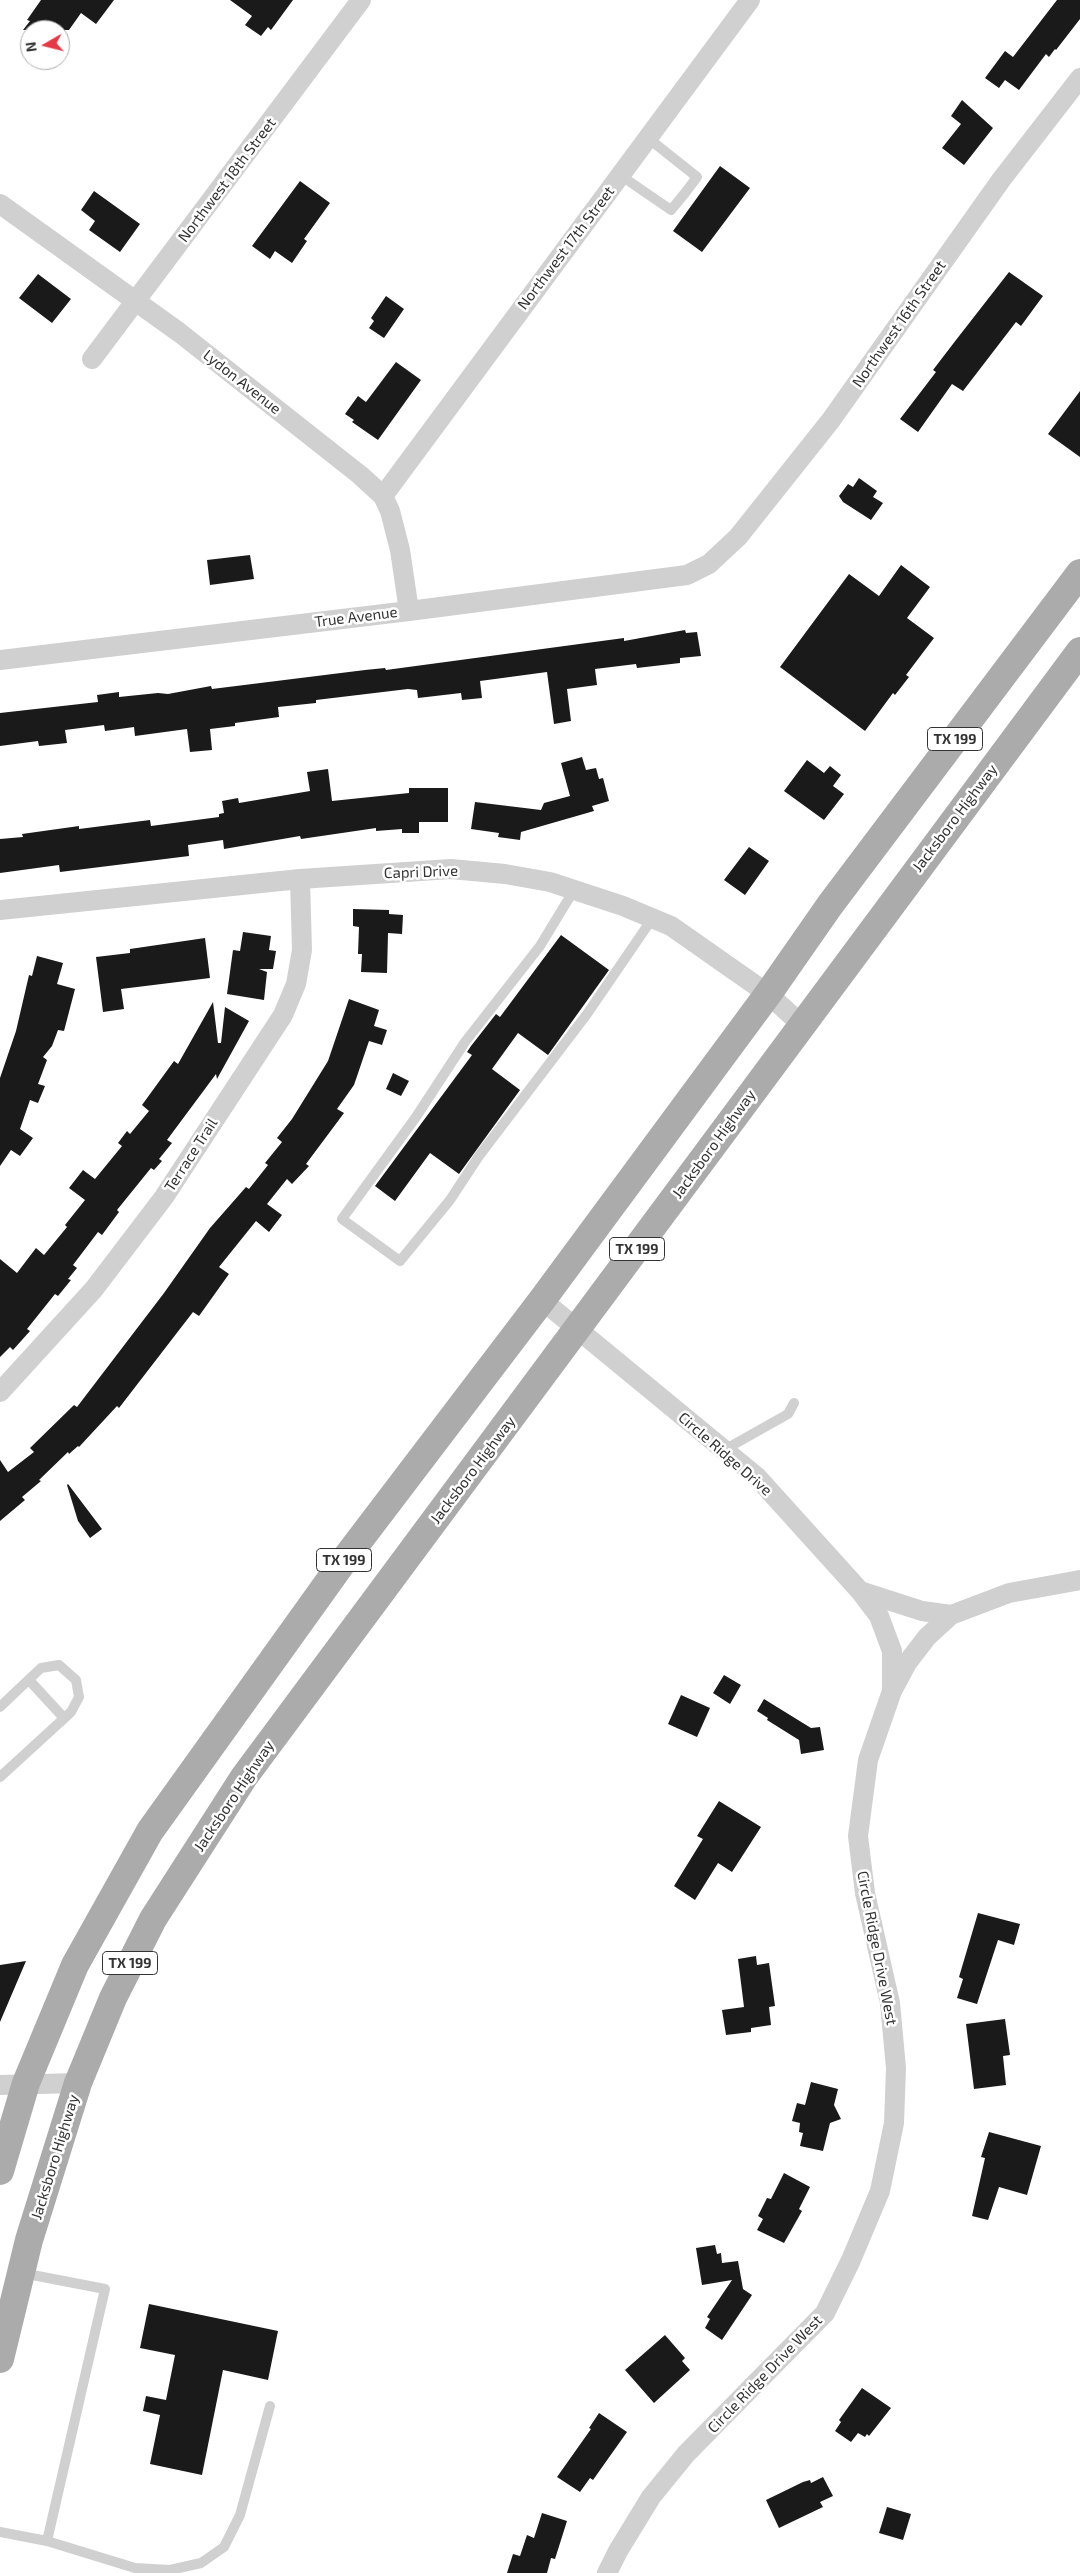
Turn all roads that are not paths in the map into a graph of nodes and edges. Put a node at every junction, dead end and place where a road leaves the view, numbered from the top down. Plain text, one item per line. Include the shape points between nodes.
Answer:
1 (361, 0) edge
2 (750, 0) edge
3 (1080, 78) edge
4 (648, 138) junction
5 (620, 175) junction
6 (0, 204) edge
7 (135, 301) junction
8 (92, 359) dead end
9 (382, 496) junction
10 (709, 564) joint
11 (1080, 573) edge
12 (409, 611) junction
13 (1080, 651) edge
14 (0, 660) edge
15 (300, 879) junction
16 (574, 890) junction
17 (0, 910) edge
18 (652, 918) junction
19 (768, 994) junction
20 (802, 1025) junction
21 (542, 1300) junction
22 (577, 1330) junction
23 (0, 1392) edge
24 (794, 1403) dead end
25 (724, 1450) junction
26 (1080, 1580) edge
27 (860, 1591) junction
28 (951, 1615) junction
29 (29, 1680) junction
30 (892, 1691) junction
31 (0, 1707) edge
32 (64, 1718) junction
33 (0, 1777) edge
34 (78, 2083) junction
35 (13, 2084) edge
36 (0, 2172) edge
37 (20, 2273) junction
38 (0, 2358) edge
39 (270, 2406) dead end
40 (0, 2532) edge
41 (46, 2541) junction
42 (607, 2573) edge

1 - 7 street, Northwest 18th Street
2 - 4 street, Northwest 17th Street
3 - 10 street, Northwest 16th Street via 1001,180 831,420 738,537
4 - 5 street, Northwest 17th Street
4 - 5 lane via 697,177 685,193 671,210
5 - 9 street, Northwest 17th Street
6 - 7 street, Lydon Avenue
7 - 8 street, Northwest 18th Street
7 - 9 street, Lydon Avenue via 360,475
9 - 12 street, Lydon Avenue via 390,511 400,550
10 - 12 street, True Avenue via 687,574
11 - 19 main road, TX 199 via 830,905
12 - 14 street, True Avenue
13 - 20 main road, Jacksboro Highway / TX 199
15 - 16 street, Capri Drive via 451,869 505,874
15 - 17 street, Capri Drive
15 - 23 street, Terrace Trail via 302,950 296,984 283,1016 164,1197 94,1289
16 - 18 street, Capri Drive
16 - 18 lane via 540,946 465,1042 416,1117 342,1219 400,1261 450,1200 587,1014
18 - 19 street, Capri Drive via 671,926
19 - 20 street, Capri Drive
19 - 21 main road, TX 199
20 - 22 main road, Jacksboro Highway / TX 199
21 - 22 street
21 - 35 main road, TX 199 via 339,1566 150,1831
22 - 25 street, Circle Ridge Drive
22 - 34 main road, Jacksboro Highway / TX 199 via 244,1777 152,1918 113,1998
24 - 25 lane via 788,1414
25 - 27 street, Circle Ridge Drive via 757,1478
26 - 28 street, Circle Ridge Drive via 1009,1593
27 - 28 street, Circle Ridge Drive via 922,1611
27 - 30 street, Circle Ridge Drive via 879,1616 892,1651
28 - 30 street, Circle Ridge Drive West via 927,1637 907,1663
29 - 31 lane
29 - 32 lane
29 - 32 lane via 41,1668 59,1665 76,1680 79,1697
30 - 42 street, Circle Ridge Drive West via 868,1760 858,1836 864,1893 890,2003 896,2068 894,2123 880,2191 825,2313 686,2454 651,2497
32 - 33 lane
34 - 35 street
34 - 37 main road, Jacksboro Highway / TX 199
35 - 36 main road, TX 199
37 - 38 main road, Jacksboro Highway / TX 199
37 - 41 lane via 105,2289
39 - 41 lane via 240,2515 224,2546 201,2563 170,2570 136,2568
40 - 41 lane

